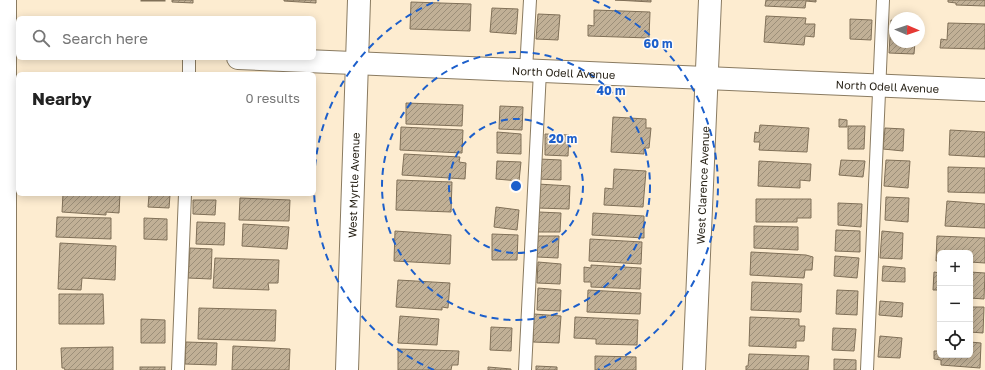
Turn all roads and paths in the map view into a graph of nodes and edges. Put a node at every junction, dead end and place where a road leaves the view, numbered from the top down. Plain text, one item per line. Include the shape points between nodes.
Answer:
1 (5, 0) edge
2 (359, 0) edge
3 (530, 0) edge
4 (710, 0) edge
5 (883, 0) edge
6 (12, 48) edge
7 (189, 60) edge
8 (286, 60) edge
9 (357, 63) junction
10 (533, 71) junction
11 (189, 72) edge
12 (707, 78) junction
13 (879, 86) junction
14 (985, 90) edge
15 (185, 196) edge
16 (5, 370) edge
17 (178, 370) edge
18 (346, 370) edge
19 (525, 370) edge
20 (694, 370) edge
21 (867, 370) edge

1 - 6 street
2 - 9 street, West Myrtle Avenue
3 - 10 lane
4 - 12 street, West Clarence Avenue
5 - 13 lane
6 - 16 street
7 - 11 lane
8 - 9 street, North Odell Avenue
9 - 10 street, North Odell Avenue
9 - 18 street, West Myrtle Avenue
10 - 12 street, North Odell Avenue
10 - 19 lane
12 - 13 street, North Odell Avenue
12 - 20 street, West Clarence Avenue
13 - 14 street, North Odell Avenue
13 - 21 lane
15 - 17 lane

